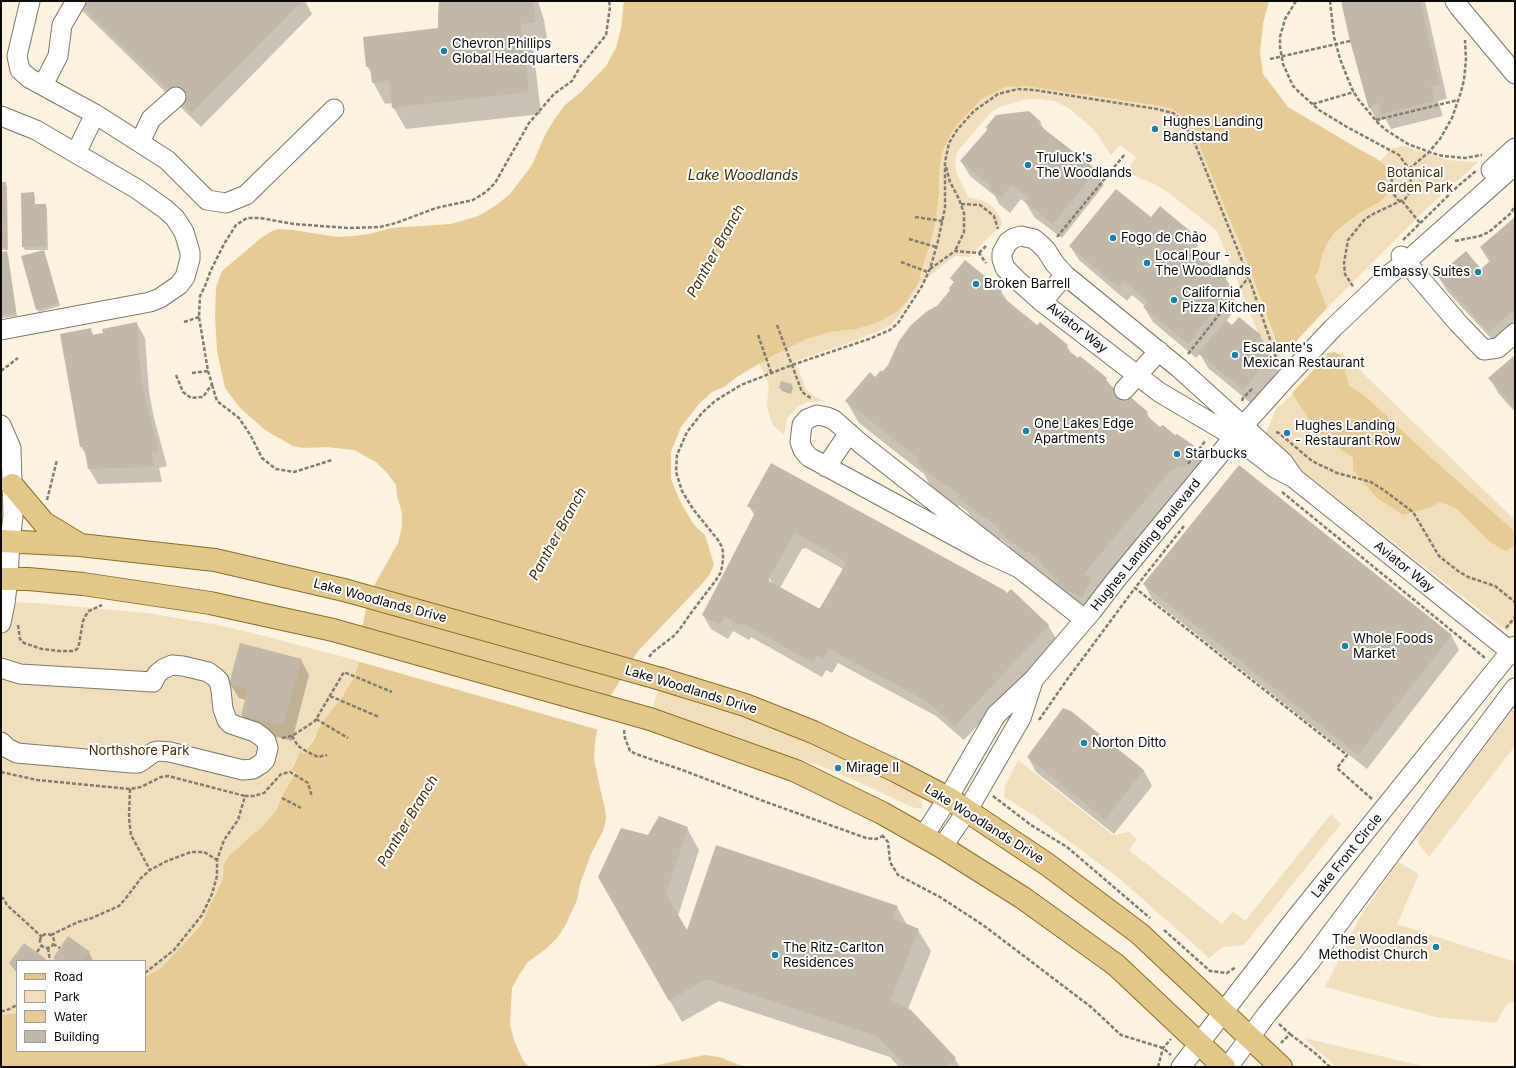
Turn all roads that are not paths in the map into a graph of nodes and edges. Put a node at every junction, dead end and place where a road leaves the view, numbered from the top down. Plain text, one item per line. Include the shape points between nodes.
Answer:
1 (30, 1) edge
2 (76, 1) edge
3 (1455, 1) edge
4 (1515, 74) edge
5 (43, 85) junction
6 (176, 98) dead end
7 (334, 109) dead end
8 (95, 114) junction
9 (1, 116) edge
10 (140, 142) junction
11 (1515, 148) edge
12 (76, 153) junction
13 (1515, 165) edge
14 (1399, 259) junction
15 (1065, 275) junction
16 (1042, 302) junction
17 (1, 330) edge
18 (1515, 333) edge
19 (1159, 351) junction
20 (1137, 376) junction
21 (1124, 390) dead end
22 (1, 425) edge
23 (1239, 431) junction
24 (849, 433) junction
25 (826, 467) junction
26 (12, 486) junction
27 (5, 541) edge
28 (80, 545) junction
29 (1026, 567) junction
30 (5, 579) edge
31 (1084, 619) junction
32 (9, 622) edge
33 (1514, 651) edge
34 (1, 668) edge
35 (1033, 680) junction
36 (1515, 688) edge
37 (1, 742) edge
38 (948, 798) junction
39 (967, 811) junction
40 (932, 842) junction
41 (1223, 1014) junction
42 (1250, 1037) junction
43 (1200, 1044) junction
44 (1181, 1066) edge
45 (1224, 1067) edge
46 (1228, 1067) edge
47 (1281, 1067) edge

1 - 5 street via 17,56 20,70 28,78
2 - 5 street via 62,25 58,56
3 - 4 street
5 - 8 street
6 - 10 street via 151,119
7 - 10 street via 246,195 226,203 207,200 167,160
8 - 10 street
8 - 12 street
9 - 12 street via 36,130
11 - 14 street, Hughes Landing Boulevard via 1417,239
12 - 17 street via 137,189 174,218 184,232 190,252 184,276 172,291 150,302
13 - 14 street, Hughes Landing Boulevard
14 - 18 street via 1484,350 1498,348
14 - 23 street, Hughes Landing Boulevard via 1333,328 1282,371
15 - 16 street
15 - 16 street, Aviator Way via 1034,239 1021,236 1008,242 1004,247 1002,259 1005,268
15 - 19 street, Aviator Way
16 - 20 street, Aviator Way
19 - 20 street
19 - 23 street, Aviator Way via 1179,368
20 - 21 street
20 - 23 street, Aviator Way via 1159,392
22 - 26 street via 11,448
23 - 31 street, Hughes Landing Boulevard
23 - 33 street, Aviator Way via 1276,468 1294,478
24 - 25 street
24 - 25 street via 827,416 817,415 807,419 802,425 800,442 803,450 809,457
24 - 29 street
25 - 29 street via 982,551
26 - 27 street via 13,516
26 - 28 main road via 44,523
27 - 28 main road, Lake Woodlands Drive
27 - 30 street
28 - 38 main road, Lake Woodlands Drive, bridge via 215,560 344,590 661,679 745,705 813,732
29 - 31 street
30 - 32 street
30 - 40 main road, bridge via 83,584 202,602 333,630 650,719 796,771 882,813
31 - 35 street, Hughes Landing Boulevard
33 - 41 street, Lake Front Circle via 1295,919
34 - 37 street via 20,674 153,682 157,674 172,666 208,672 219,682 227,720 231,724 255,732 266,741 268,748 265,760 252,769 243,770 170,752 154,752 143,760 132,763 17,753
35 - 38 street, Hughes Landing Boulevard via 996,715
35 - 39 street, Hughes Landing Boulevard via 1021,718 989,790
36 - 42 street via 1309,963
38 - 39 main road, Lake Woodlands Drive
38 - 40 street, Hughes Landing Boulevard
39 - 40 street, Hughes Landing Boulevard
39 - 41 main road, Lake Woodlands Drive via 1048,865 1140,934
40 - 43 main road via 1023,898 1116,965
41 - 42 main road, Lake Woodlands Drive
41 - 43 street, Lake Front Circle
42 - 46 street
42 - 47 main road, Lake Woodlands Drive
43 - 44 street, Lake Front Circle
43 - 45 main road

